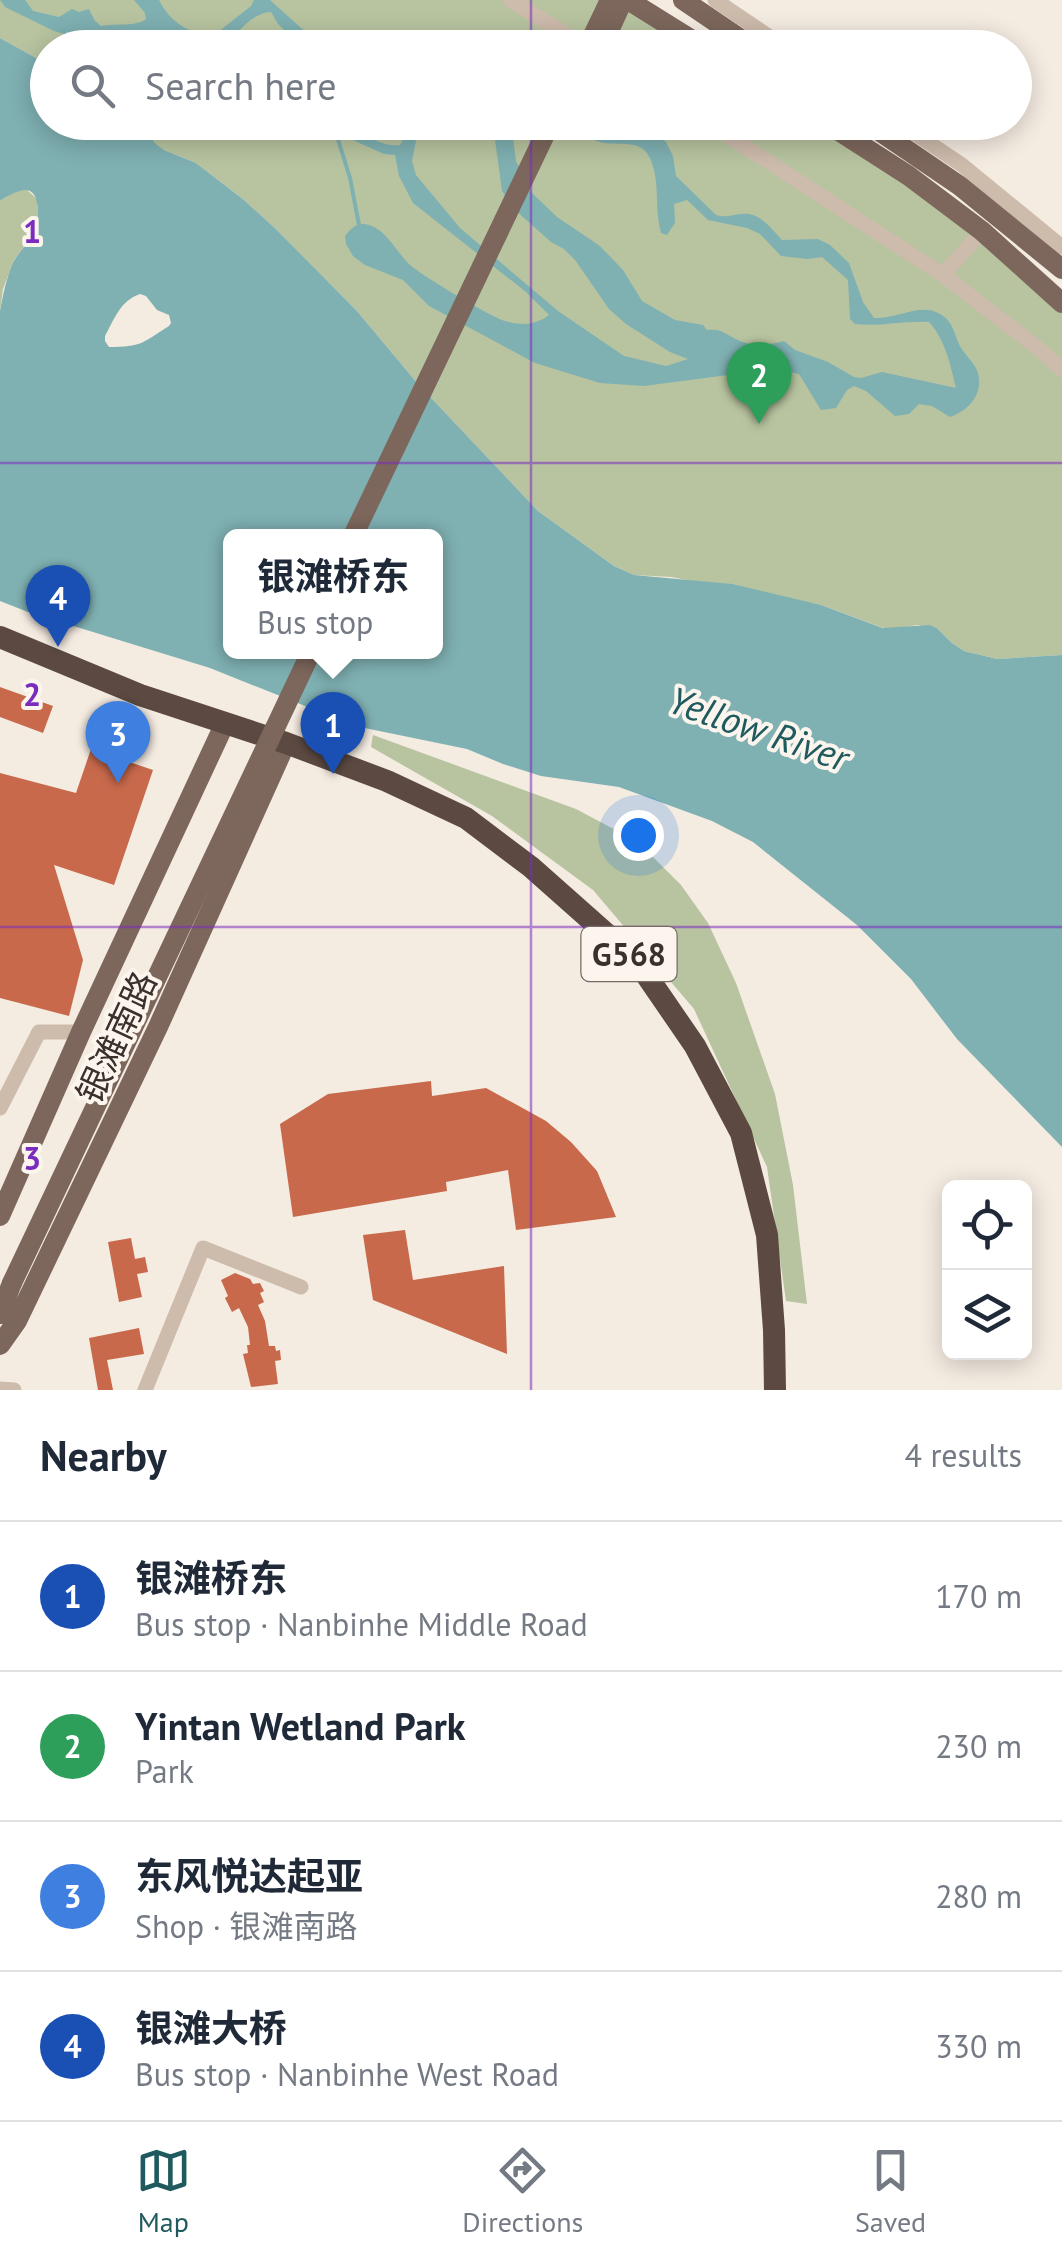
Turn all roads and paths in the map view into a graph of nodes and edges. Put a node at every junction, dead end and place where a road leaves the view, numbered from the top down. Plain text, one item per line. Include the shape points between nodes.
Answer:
1 (510, 0) edge
2 (610, 0) edge
3 (683, 0) edge
4 (715, 0) edge
5 (636, 2) edge
6 (532, 6) edge
7 (564, 30) edge
8 (596, 30) edge
9 (614, 30) edge
10 (678, 30) edge
11 (727, 30) edge
12 (759, 30) edge
13 (542, 140) edge
14 (555, 140) edge
15 (734, 140) edge
16 (853, 140) edge
17 (892, 140) edge
18 (925, 140) edge
19 (982, 230) junction
20 (1062, 247) edge
21 (1062, 270) edge
22 (943, 275) junction
23 (1062, 304) edge
24 (1062, 370) edge
25 (355, 529) edge
26 (369, 529) edge
27 (0, 638) edge
28 (0, 648) edge
29 (295, 659) edge
30 (308, 659) edge
31 (224, 728) junction
32 (284, 748) junction
33 (81, 1032) junction
34 (0, 1108) edge
35 (0, 1216) edge
36 (5, 1280) edge
37 (301, 1286) dead end
38 (0, 1314) edge
39 (0, 1345) edge
40 (0, 1389) edge
41 (14, 1390) edge
42 (146, 1390) edge
43 (764, 1390) edge
44 (774, 1390) edge

1 - 6 street
2 - 8 main road, bridge
3 - 11 main road
4 - 12 street
5 - 9 main road
5 - 10 main road
6 - 7 street
13 - 25 main road
14 - 26 main road
15 - 22 street
16 - 19 main road
17 - 21 main road
18 - 20 street
19 - 22 street
19 - 23 main road
22 - 24 street
27 - 31 highway, G568
28 - 31 highway, G568 via 136,704
29 - 36 main road
30 - 36 main road, bridge
31 - 32 highway, G568
31 - 33 main road, 银滩南路
32 - 39 main road, 银滩南路 via 158,1027
32 - 43 highway, G568 via 453,827 524,875 627,971 686,1053 728,1134 754,1236
32 - 44 highway, G568 via 387,781 466,818 638,963 695,1046 741,1133 766,1235
33 - 34 street via 39,1032
33 - 35 main road, 银滩南路
36 - 38 main road
37 - 42 street via 203,1248
40 - 41 street

